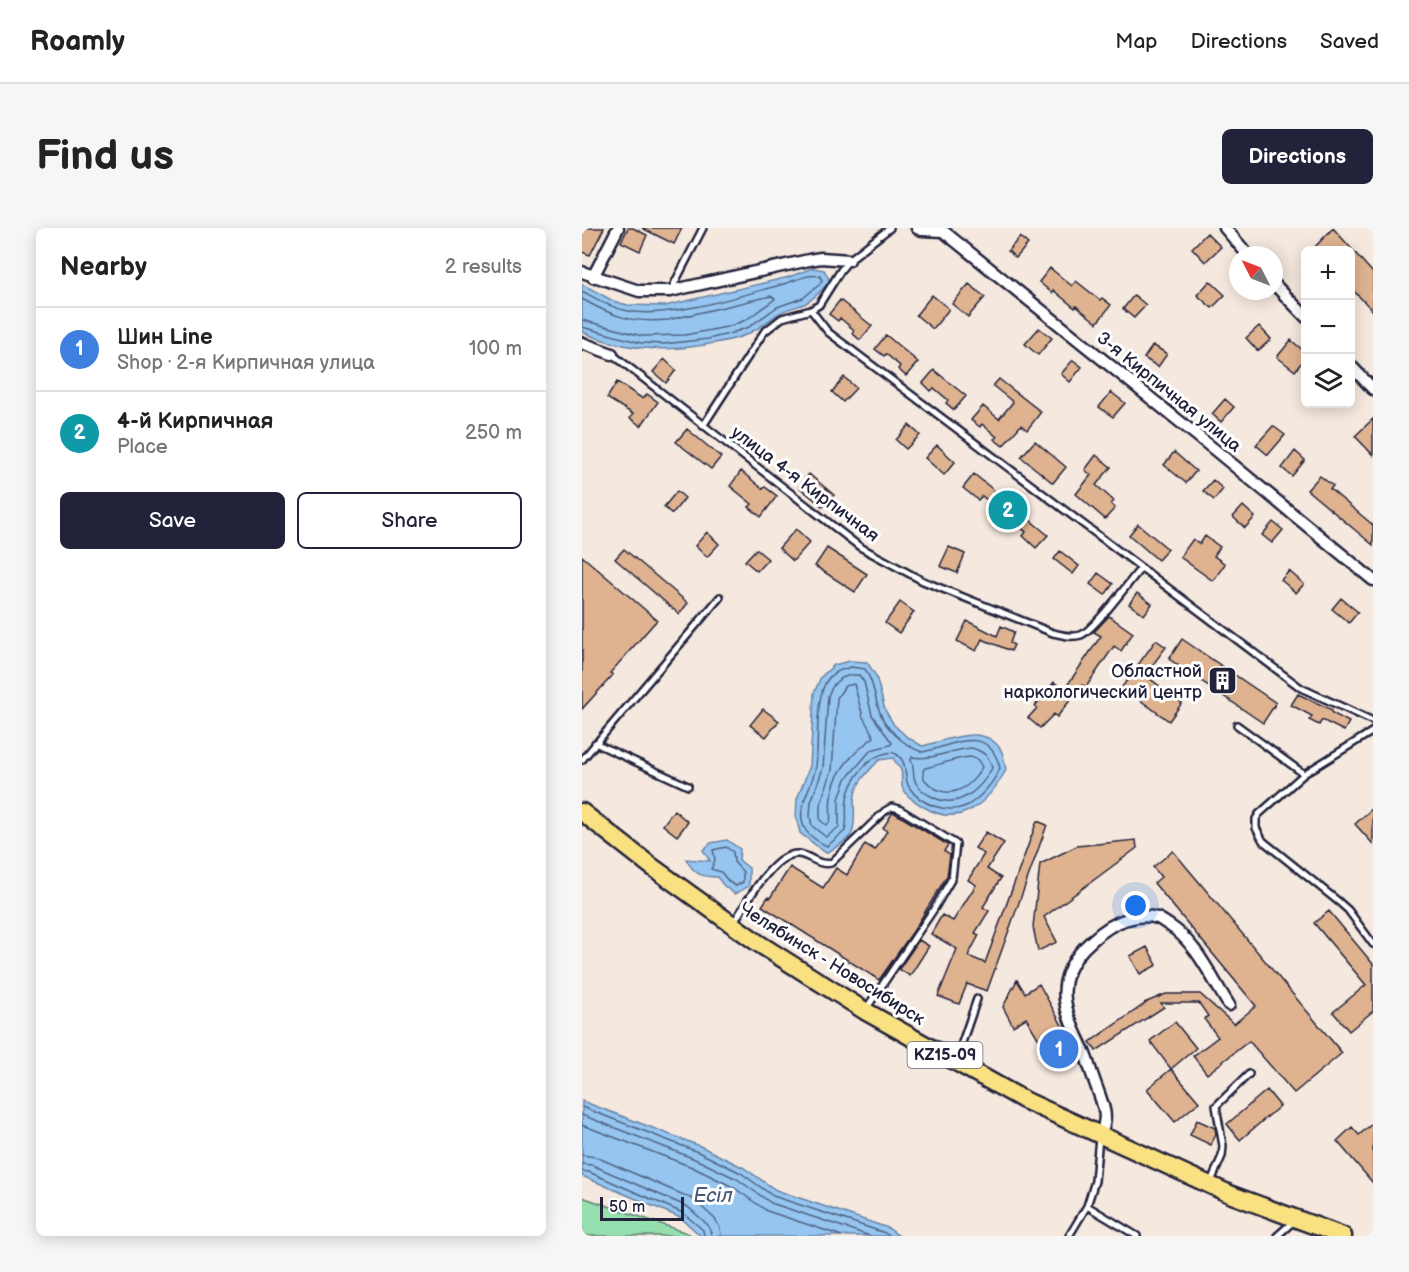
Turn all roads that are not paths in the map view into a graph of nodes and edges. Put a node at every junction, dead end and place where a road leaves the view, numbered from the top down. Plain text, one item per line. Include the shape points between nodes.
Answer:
1 (618, 228) edge
2 (703, 228) edge
3 (890, 228) edge
4 (917, 228) edge
5 (1225, 228) edge
6 (943, 230) edge
7 (1240, 246) edge
8 (849, 260) junction
9 (587, 275) edge
10 (670, 291) junction
11 (1283, 294) edge
12 (811, 310) junction
13 (1301, 313) edge
14 (582, 343) edge
15 (612, 354) joint
16 (1355, 370) edge
17 (1373, 389) edge
18 (704, 426) junction
19 (1141, 568) junction
20 (1373, 580) edge
21 (720, 597) dead end
22 (1373, 721) edge
23 (1237, 725) dead end
24 (1373, 730) edge
25 (596, 743) junction
26 (582, 759) edge
27 (1304, 774) junction
28 (688, 786) dead end
29 (582, 812) edge
30 (732, 925) junction
31 (1373, 944) edge
32 (977, 999) dead end
33 (1229, 1005) dead end
34 (865, 1011) junction
35 (956, 1062) junction
36 (1249, 1074) dead end
37 (1100, 1136) junction
38 (1210, 1185) junction
39 (1087, 1206) junction
40 (1296, 1219) junction
41 (1069, 1236) edge
42 (1137, 1236) edge
43 (1277, 1236) edge
44 (1343, 1236) edge

1 - 9 street
2 - 10 lane
3 - 8 lane
4 - 6 street, 3-я Кирпичная улица
5 - 7 street
6 - 20 street, 3-я Кирпичная улица
8 - 10 street via 809,260
8 - 12 lane via 819,305
9 - 10 street via 639,291
11 - 13 street
12 - 18 lane via 782,318 764,332
12 - 19 lane via 828,332
14 - 15 street
15 - 18 lane, улица 4-я Кирпичная
16 - 17 street
18 - 19 lane, улица 4-я Кирпичная via 860,547 923,581 1053,633 1069,637 1082,634
19 - 22 lane via 1301,688
21 - 25 lane
23 - 27 lane
24 - 27 lane
25 - 26 lane
25 - 28 lane
27 - 31 lane via 1259,814 1255,824 1258,833 1340,902
29 - 30 highway, Челябинск - Новосибирск / KZ15-09
30 - 34 highway, Челябинск - Новосибирск / KZ15-09
30 - 34 lane via 774,866 798,854 831,863 892,807 956,844 952,878
32 - 35 lane
33 - 37 street via 1191,945 1157,918 1126,918 1092,940 1068,971 1064,990 1070,1024 1104,1109 1105,1124
34 - 35 highway, Челябинск - Новосибирск / KZ15-09
35 - 37 highway, Челябинск - Новосибирск / KZ15-09
36 - 38 lane via 1217,1102 1223,1146
37 - 38 highway, Челябинск - Новосибирск / KZ15-09
37 - 39 lane via 1095,1181
38 - 40 highway, Челябинск - Новосибирск / KZ15-09
39 - 41 lane
39 - 42 lane
40 - 43 lane
40 - 44 highway, Челябинск - Новосибирск / KZ15-09

